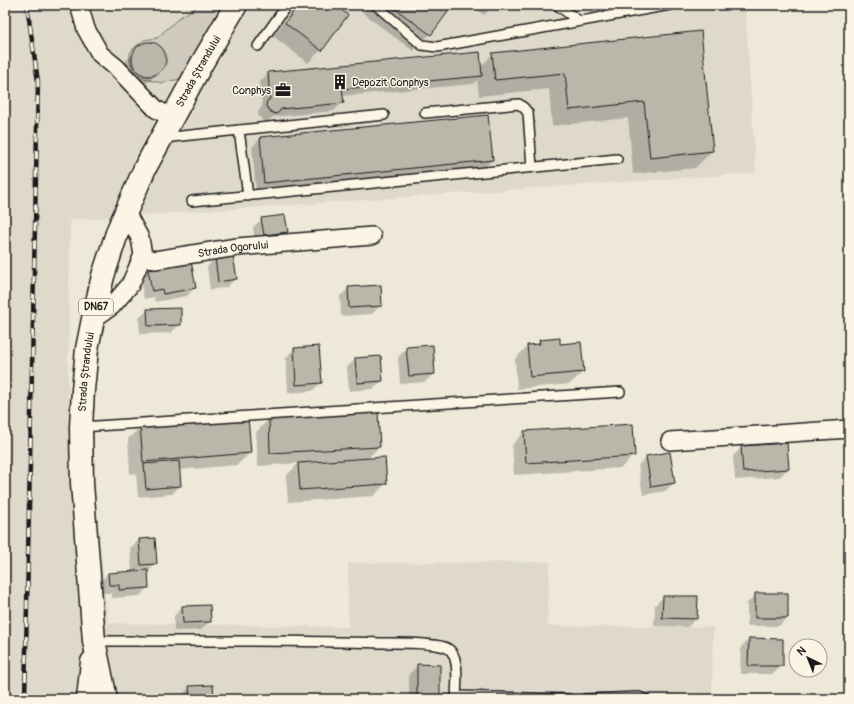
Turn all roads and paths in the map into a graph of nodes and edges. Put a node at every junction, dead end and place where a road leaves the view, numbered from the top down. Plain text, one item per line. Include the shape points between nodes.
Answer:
1 (80, 5) edge
2 (236, 5) edge
3 (287, 5) edge
4 (376, 5) edge
5 (557, 5) edge
6 (670, 5) edge
7 (637, 7) edge
8 (579, 20) junction
9 (258, 46) dead end
10 (425, 113) dead end
11 (384, 114) dead end
12 (172, 118) junction
13 (239, 130) junction
14 (161, 138) junction
15 (618, 159) dead end
16 (532, 167) junction
17 (248, 196) junction
18 (192, 201) dead end
19 (126, 212) junction
20 (372, 236) dead end
21 (143, 255) junction
22 (93, 319) junction
23 (620, 392) dead end
24 (81, 427) junction
25 (849, 429) edge
26 (670, 442) dead end
27 (94, 641) junction
28 (456, 697) edge
29 (88, 699) edge
30 (106, 699) edge
31 (517, 699) edge
32 (568, 699) edge
33 (585, 699) edge
34 (645, 699) edge

1 - 12 street via 86,29 100,54 156,109
2 - 12 main road, Strada Ștrandului / DN67
3 - 9 lane
4 - 8 lane via 422,45 437,47
5 - 8 lane
6 - 7 lane
7 - 8 lane
10 - 16 lane via 519,104 528,113
11 - 13 lane
12 - 14 main road, Strada Ștrandului / DN67
13 - 14 lane
13 - 17 lane
14 - 19 main road, Strada Ștrandului / DN67
15 - 16 lane
16 - 17 lane
17 - 18 lane
19 - 21 street via 140,238
19 - 22 main road, Strada Ștrandului / DN67 via 103,276
20 - 21 street, Strada Ogorului via 237,247 155,260
21 - 22 street via 130,285 112,306
22 - 24 main road, Strada Ștrandului / DN67 via 87,349
23 - 24 lane
24 - 27 main road, Strada Ștrandului / DN67 via 82,483
25 - 26 street
27 - 28 lane via 434,644 447,648 454,655 457,667
27 - 29 main road, DN67
27 - 30 main road, Strada Ștrandului / DN67
28 - 31 lane
31 - 32 lane
33 - 34 lane

